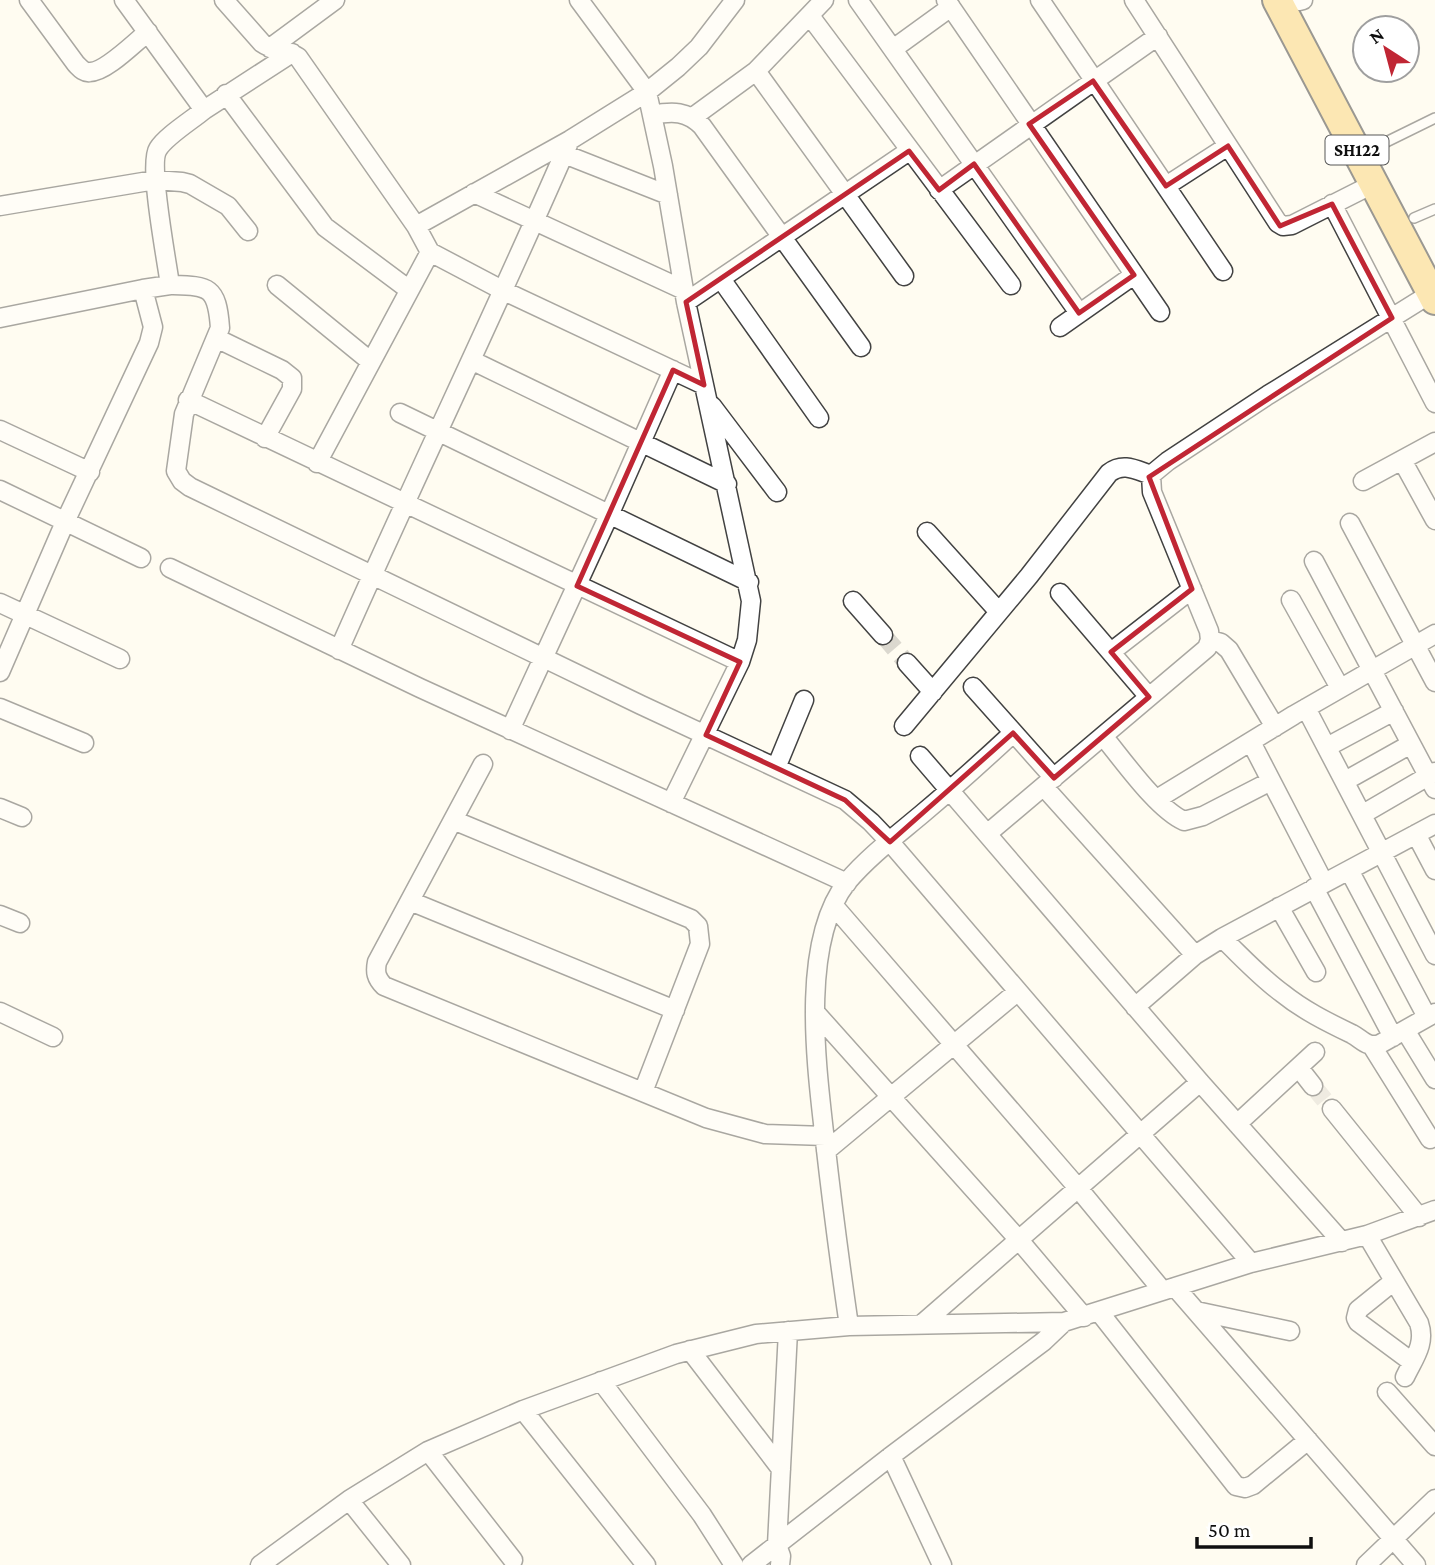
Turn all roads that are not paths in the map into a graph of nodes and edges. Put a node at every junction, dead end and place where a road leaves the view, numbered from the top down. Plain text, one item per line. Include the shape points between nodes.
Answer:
1 (29, 0) edge
2 (124, 0) edge
3 (225, 0) edge
4 (335, 0) edge
5 (579, 0) edge
6 (824, 0) edge
7 (858, 0) edge
8 (1040, 0) edge
9 (1134, 0) edge
10 (1294, 0) edge
11 (732, 1) edge
12 (948, 4) edge
13 (810, 16) junction
14 (148, 32) junction
15 (1158, 36) junction
16 (270, 48) junction
17 (893, 49) junction
18 (292, 53) junction
19 (1320, 59) junction
20 (756, 71) junction
21 (1093, 80) junction
22 (647, 92) junction
23 (226, 94) junction
24 (204, 110) junction
25 (652, 115) junction
26 (693, 117) junction
27 (1435, 118) edge
28 (1030, 124) junction
29 (1228, 146) junction
30 (567, 147) junction
31 (1376, 147) junction
32 (909, 151) junction
33 (974, 164) junction
34 (155, 180) junction
35 (1374, 183) junction
36 (1166, 186) junction
37 (939, 190) junction
38 (474, 193) junction
39 (845, 194) junction
40 (668, 195) junction
41 (1332, 204) junction
42 (0, 206) edge
43 (1425, 214) edge
44 (534, 223) junction
45 (416, 226) junction
46 (247, 232) dead end
47 (782, 238) junction
48 (430, 251) junction
49 (1435, 257) edge
50 (1223, 271) dead end
51 (1134, 275) junction
52 (904, 276) dead end
53 (721, 279) junction
54 (170, 285) junction
55 (277, 285) dead end
56 (1011, 285) dead end
57 (143, 289) junction
58 (408, 289) junction
59 (504, 291) junction
60 (1434, 294) edge
61 (685, 296) junction
62 (1160, 312) dead end
63 (1079, 313) junction
64 (0, 318) edge
65 (1392, 318) junction
66 (1060, 327) dead end
67 (216, 338) junction
68 (861, 347) dead end
69 (471, 360) junction
70 (370, 361) junction
71 (673, 370) junction
72 (706, 392) junction
73 (188, 400) junction
74 (1435, 403) edge
75 (400, 413) dead end
76 (819, 418) dead end
77 (0, 430) edge
78 (437, 431) junction
79 (265, 438) junction
80 (1435, 442) edge
81 (641, 444) junction
82 (1402, 460) junction
83 (317, 463) junction
84 (90, 472) junction
85 (1150, 475) junction
86 (1363, 481) dead end
87 (727, 484) junction
88 (0, 490) edge
89 (778, 492) dead end
90 (404, 503) junction
91 (610, 513) junction
92 (1435, 520) edge
93 (65, 522) junction
94 (1350, 523) dead end
95 (928, 532) dead end
96 (141, 558) dead end
97 (1314, 561) dead end
98 (170, 568) dead end
99 (372, 576) junction
100 (749, 583) junction
101 (577, 586) junction
102 (1192, 589) junction
103 (1060, 593) dead end
104 (1291, 600) dead end
105 (853, 601) dead end
106 (0, 603) edge
107 (999, 612) junction
108 (25, 615) junction
109 (1435, 634) edge
110 (883, 635) tunnel mouth
111 (1210, 640) junction
112 (1415, 646) junction
113 (339, 650) junction
114 (1111, 652) junction
115 (543, 658) junction
116 (120, 659) dead end
117 (740, 662) junction
118 (907, 663) tunnel mouth
119 (1371, 670) junction
120 (0, 672) edge
121 (1435, 682) edge
122 (973, 687) dead end
123 (1340, 688) junction
124 (933, 692) junction
125 (1149, 697) junction
126 (804, 700) dead end
127 (0, 708) edge
128 (1306, 708) junction
129 (1394, 711) junction
130 (904, 726) dead end
131 (1275, 727) junction
132 (510, 730) junction
133 (1013, 733) junction
134 (706, 735) junction
135 (1103, 736) junction
136 (1251, 742) junction
137 (84, 743) dead end
138 (1411, 744) junction
139 (1327, 747) junction
140 (920, 755) dead end
141 (483, 764) dead end
142 (776, 768) junction
143 (1433, 779) edge
144 (1271, 780) junction
145 (1345, 781) junction
146 (1049, 783) junction
147 (950, 791) junction
148 (1157, 799) junction
149 (671, 803) junction
150 (0, 808) edge
151 (1363, 814) junction
152 (22, 817) dead end
153 (453, 820) junction
154 (1435, 824) edge
155 (987, 834) junction
156 (1416, 834) junction
157 (890, 842) junction
158 (1382, 852) junction
159 (1349, 870) junction
160 (1435, 870) edge
161 (847, 883) junction
162 (1319, 885) junction
163 (410, 901) junction
164 (834, 906) junction
165 (1279, 906) junction
166 (0, 915) edge
167 (20, 923) dead end
168 (1222, 938) junction
169 (1195, 955) junction
170 (1435, 955) edge
171 (1316, 972) dead end
172 (1017, 992) junction
173 (1135, 1007) junction
174 (675, 1010) junction
175 (0, 1012) edge
176 (815, 1012) junction
177 (1431, 1015) edge
178 (1399, 1033) junction
179 (53, 1037) dead end
180 (954, 1045) junction
181 (1372, 1046) junction
182 (1315, 1052) dead end
183 (1298, 1068) junction
184 (1435, 1079) edge
185 (1200, 1082) junction
186 (1314, 1086) tunnel mouth
187 (643, 1092) junction
188 (892, 1097) junction
189 (1332, 1110) tunnel mouth
190 (1237, 1124) junction
191 (1139, 1135) junction
192 (1430, 1139) dead end
193 (825, 1143) junction
194 (1078, 1188) junction
195 (1427, 1213) edge
196 (1367, 1235) junction
197 (1019, 1240) junction
198 (1342, 1242) junction
199 (1251, 1263) junction
200 (1394, 1281) junction
201 (1169, 1288) junction
202 (1196, 1311) junction
203 (1092, 1315) junction
204 (1064, 1322) junction
205 (922, 1324) junction
206 (849, 1326) junction
207 (788, 1331) junction
208 (1290, 1331) dead end
209 (690, 1350) junction
210 (601, 1381) junction
211 (1387, 1392) dead end
212 (523, 1410) junction
213 (1308, 1440) junction
214 (1435, 1446) edge
215 (428, 1451) junction
216 (891, 1455) junction
217 (781, 1469) junction
218 (1435, 1499) edge
219 (349, 1500) junction
220 (1392, 1539) junction
221 (777, 1545) junction
222 (282, 1559) edge
223 (513, 1560) dead end
224 (260, 1565) edge
225 (401, 1565) edge
226 (646, 1565) edge
227 (734, 1565) edge
228 (751, 1565) edge
229 (780, 1565) edge
230 (942, 1565) edge
231 (1366, 1565) edge
232 (1416, 1565) edge

1 - 14 street via 76,64 89,73
2 - 14 street
3 - 16 street
4 - 16 street
5 - 22 street
6 - 13 street
7 - 17 street
8 - 21 street
9 - 15 street
10 - 19 main road, SH122
11 - 22 street via 699,47
12 - 17 street
12 - 28 street
13 - 20 street
13 - 32 street
14 - 24 street
15 - 21 street
15 - 29 street
16 - 18 street
17 - 33 street
18 - 23 street
18 - 45 street
19 - 31 main road, SH122
19 - 35 main road, SH122
20 - 26 street
20 - 39 street
21 - 28 street
21 - 36 street
22 - 25 street
22 - 30 street
23 - 24 street
23 - 58 street via 325,227
24 - 34 street via 158,148
25 - 26 street via 682,112
25 - 40 street
26 - 47 street
27 - 31 lane
28 - 33 street
28 - 51 street
29 - 36 street
29 - 41 street via 1283,226
30 - 38 street
30 - 40 street
30 - 44 street
31 - 43 main road, SH122
32 - 37 street
32 - 39 street
33 - 37 street
33 - 63 street
34 - 42 street
34 - 46 street via 190,184 228,206
34 - 54 street
35 - 41 street
35 - 60 main road, SH122
36 - 50 street
37 - 56 street
38 - 44 street
38 - 45 street
39 - 47 street
39 - 52 street
40 - 61 street
41 - 65 street
43 - 49 main road, SH122
44 - 59 street
44 - 61 street
45 - 48 street
47 - 53 street
47 - 68 street
48 - 58 street
48 - 59 street
51 - 62 street
51 - 63 street
53 - 61 street
53 - 76 street
54 - 57 street
54 - 67 street via 208,289 219,321
55 - 70 street
57 - 64 street
57 - 84 street via 153,327 149,343
58 - 70 street
59 - 69 street
59 - 71 street
60 - 65 street
61 - 72 street
63 - 66 street
65 - 74 street
65 - 85 street
67 - 73 street
67 - 79 street via 292,378 292,389
69 - 78 street
69 - 81 street
70 - 83 street
71 - 72 street
71 - 81 street
72 - 87 street
72 - 89 street
73 - 79 street
73 - 99 street via 176,471 181,481
75 - 78 street
77 - 84 street
78 - 90 street
78 - 91 street
79 - 83 street
80 - 82 street
81 - 87 street
81 - 91 street
82 - 86 street
82 - 92 street
83 - 90 street
84 - 93 street
85 - 102 street via 1152,492
85 - 107 street via 1123,466 1109,473
87 - 100 street
88 - 93 street
90 - 99 street
90 - 101 street
91 - 100 street
91 - 101 street
93 - 96 street
93 - 108 street
94 - 112 street
95 - 107 street
97 - 119 street
98 - 113 street
99 - 113 street
99 - 115 street
100 - 117 street via 750,622
101 - 115 street
101 - 117 street
102 - 111 street
102 - 114 street
103 - 114 street
104 - 123 street
105 - 110 street
106 - 108 street
107 - 124 street
108 - 116 street
108 - 120 street
109 - 112 street
111 - 125 street via 1198,657
111 - 131 street via 1229,650
112 - 119 street
112 - 121 street
113 - 132 street
114 - 125 street
115 - 132 street
115 - 134 street
117 - 134 street
118 - 124 street
119 - 123 street
119 - 129 street
122 - 133 street
123 - 128 street
124 - 130 street
125 - 135 street
126 - 142 street
127 - 137 street
128 - 131 street
128 - 139 street
129 - 138 street
129 - 139 street
131 - 136 street
132 - 149 street
133 - 146 street
133 - 147 street
134 - 142 street
134 - 149 street
135 - 146 street
135 - 148 street
136 - 144 street
136 - 148 street
138 - 143 street
138 - 145 street
139 - 145 street
140 - 147 street
141 - 153 street
142 - 157 street via 845,800
143 - 151 street
144 - 148 street via 1193,820 1176,817
144 - 162 street
145 - 151 street
146 - 155 street
146 - 169 street
147 - 155 street
147 - 157 street
149 - 161 street
150 - 152 street
151 - 158 street
153 - 163 street
153 - 174 street via 691,919 698,926 700,944
154 - 156 street
155 - 173 street
156 - 158 street
156 - 160 street
157 - 161 street
157 - 172 street
158 - 159 street
158 - 170 street
159 - 162 street
159 - 177 street
161 - 164 street
162 - 165 street
162 - 178 street
163 - 174 street
163 - 187 street via 377,962 375,970 384,986
164 - 176 street via 820,952
164 - 180 street
165 - 168 street
165 - 171 street
166 - 167 street
168 - 169 street
168 - 181 street via 1281,992
169 - 173 street
172 - 180 street
172 - 191 street
173 - 185 street
174 - 187 street
175 - 179 street
176 - 188 street
176 - 193 street
177 - 178 street
178 - 181 street
178 - 184 street
180 - 188 street
180 - 194 street
181 - 192 street
182 - 183 street
183 - 186 street
183 - 190 street
185 - 190 street
185 - 191 street
187 - 193 street via 731,1126
188 - 193 street
188 - 197 street
189 - 195 street
190 - 198 street
191 - 194 street
191 - 199 street
193 - 206 street
194 - 197 street
194 - 201 street
195 - 196 street
196 - 198 street
196 - 200 street
197 - 203 street
197 - 205 street
198 - 199 street
199 - 201 street
200 - 200 street via 1422,1333 1409,1370 1356,1318 1358,1310
201 - 202 street
201 - 203 street
202 - 208 street
202 - 213 street
203 - 204 street
203 - 213 street via 1236,1486 1254,1485
204 - 205 street
204 - 216 street
205 - 206 street
206 - 207 street
207 - 209 street
207 - 217 street
209 - 210 street
209 - 217 street
210 - 212 street
210 - 227 street
211 - 214 street
212 - 215 street
212 - 226 street
213 - 220 street
215 - 219 street
215 - 223 street
216 - 221 street
216 - 230 street
217 - 221 street
218 - 220 street
219 - 222 street
219 - 225 street
220 - 231 street
220 - 232 street
221 - 228 street
221 - 229 street
222 - 224 street

